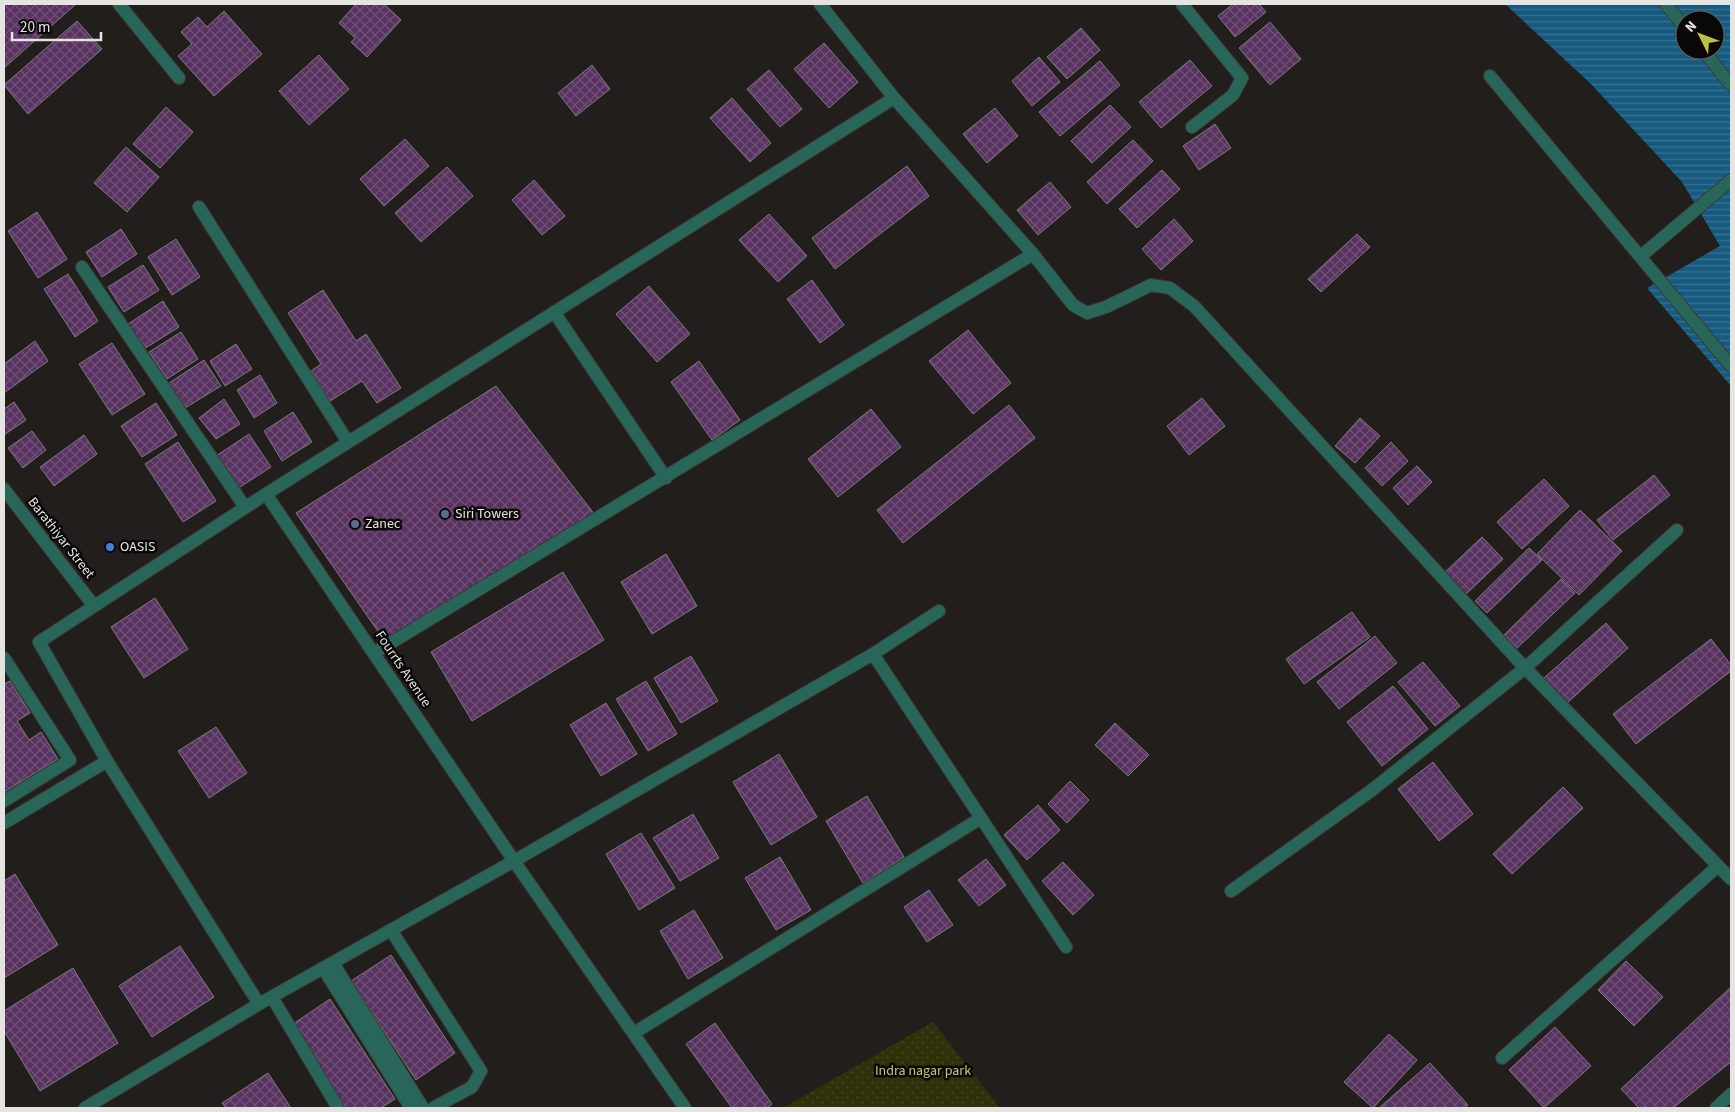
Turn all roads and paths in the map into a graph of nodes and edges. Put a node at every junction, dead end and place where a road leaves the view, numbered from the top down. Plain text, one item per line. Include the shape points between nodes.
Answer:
1 (119, 4) edge
2 (820, 4) edge
3 (1182, 4) edge
4 (1666, 4) edge
5 (1675, 15) edge
6 (1711, 60) edge
7 (1490, 76) dead end
8 (179, 78) dead end
9 (1731, 85) edge
10 (894, 98) junction
11 (1192, 128) dead end
12 (1731, 180) edge
13 (200, 207) dead end
14 (1033, 254) junction
15 (1641, 256) junction
16 (82, 267) dead end
17 (554, 312) junction
18 (1731, 366) edge
19 (348, 442) junction
20 (666, 478) junction
21 (4, 489) edge
22 (266, 494) junction
23 (245, 507) junction
24 (1677, 530) dead end
25 (94, 606) junction
26 (939, 611) dead end
27 (374, 653) junction
28 (873, 654) junction
29 (4, 658) edge
30 (1525, 668) junction
31 (107, 761) junction
32 (4, 801) edge
33 (981, 818) junction
34 (4, 823) edge
35 (514, 861) junction
36 (1718, 866) junction
37 (1731, 879) edge
38 (1231, 891) dead end
39 (391, 930) junction
40 (1066, 947) dead end
41 (328, 965) junction
42 (272, 997) junction
43 (259, 1004) junction
44 (634, 1033) junction
45 (1502, 1058) dead end
46 (1731, 1094) edge
47 (84, 1108) edge
48 (338, 1108) edge
49 (411, 1108) edge
50 (423, 1108) edge
51 (433, 1108) edge
52 (685, 1108) edge
53 (1716, 1108) edge

1 - 8 street
2 - 10 street
3 - 11 street via 1242,78 1233,95
4 - 5 street
6 - 9 street
7 - 15 street
10 - 14 street
10 - 17 street
12 - 15 street
13 - 19 street
14 - 20 street
14 - 30 street via 1073,305 1087,313 1150,286 1170,288 1194,306
15 - 18 street
16 - 23 street
17 - 19 street
17 - 20 street
19 - 22 street
20 - 27 street
21 - 25 street, Barathiyar Street
22 - 23 street
22 - 27 street, Fourrts Avenue
23 - 25 street
24 - 30 street
25 - 31 street via 39,642
26 - 28 street
27 - 35 street, Fourrts Avenue
28 - 33 street
28 - 35 street
29 - 32 street via 70,760
30 - 36 street
30 - 38 street via 1372,790
31 - 34 street
31 - 43 street
33 - 40 street
33 - 44 street
35 - 39 street
35 - 44 street, Fourrts Avenue
36 - 37 street
36 - 45 street
39 - 41 street
39 - 51 street via 481,1071 472,1086
41 - 42 street
41 - 49 street
41 - 50 street
42 - 43 street
42 - 48 street
43 - 47 street
44 - 52 street, Fourrts Avenue
46 - 53 street

